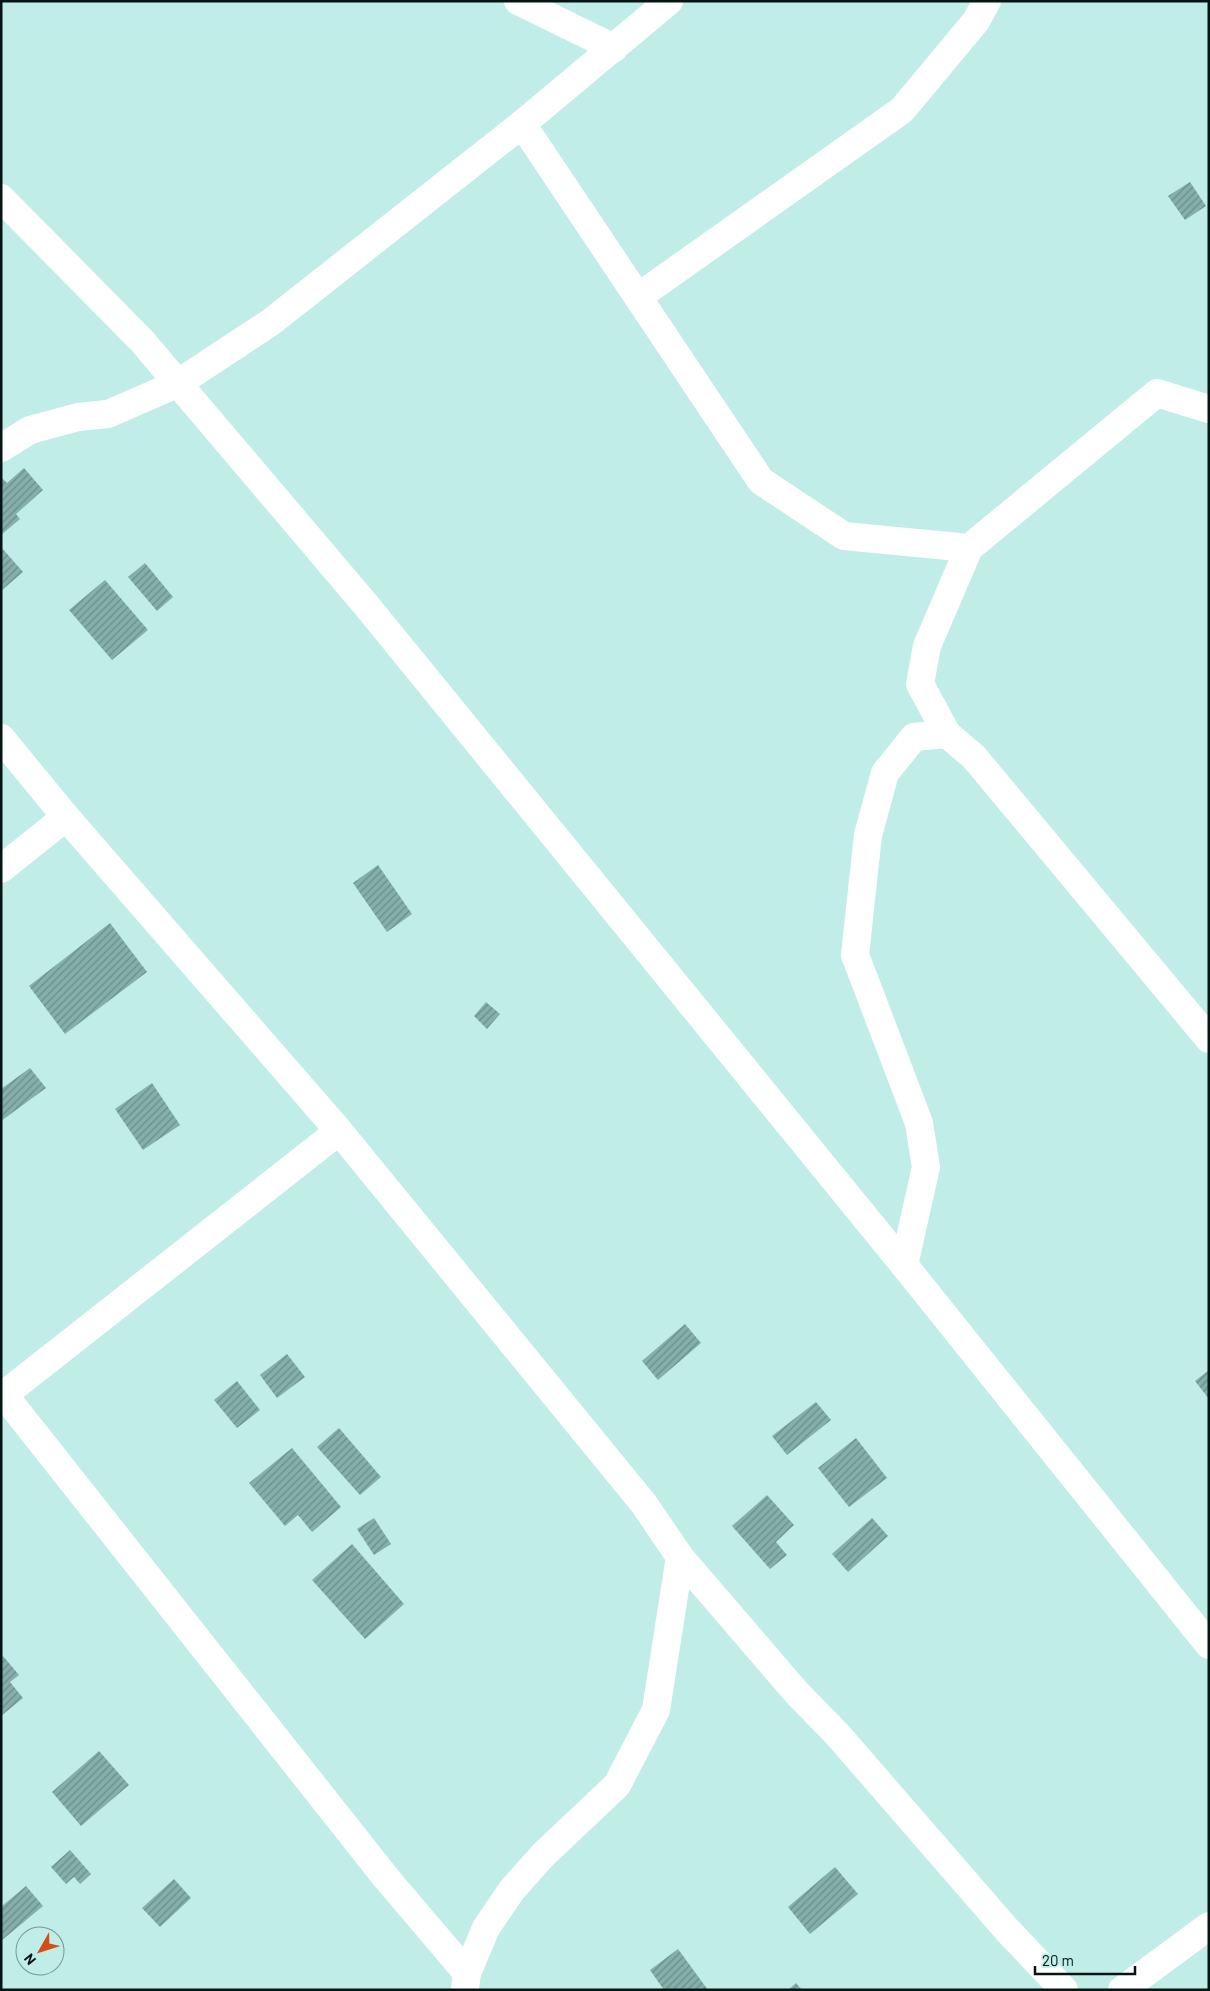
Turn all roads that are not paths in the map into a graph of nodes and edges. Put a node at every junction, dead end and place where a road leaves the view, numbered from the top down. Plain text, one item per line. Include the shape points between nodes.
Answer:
1 (518, 1) edge
2 (669, 1) edge
3 (987, 1) edge
4 (614, 48) junction
5 (522, 124) junction
6 (1, 198) edge
7 (638, 297) junction
8 (177, 384) junction
9 (1209, 409) edge
10 (1, 448) edge
11 (969, 548) junction
12 (947, 734) junction
13 (1, 738) edge
14 (66, 816) junction
15 (1, 869) edge
16 (1209, 1039) edge
17 (339, 1131) junction
18 (904, 1264) junction
19 (2, 1396) edge
20 (680, 1556) junction
21 (1209, 1645) edge
22 (1209, 1926) edge
23 (466, 1981) edge
24 (1064, 1990) edge
25 (1122, 1990) edge

1 - 4 street
2 - 4 street
3 - 7 street via 976,21 902,110
4 - 5 street
5 - 7 street
5 - 8 street via 271,322
6 - 8 street via 142,341
7 - 11 street via 761,481 844,536
8 - 10 street via 108,414 78,417 30,430
8 - 18 street via 372,613
9 - 11 street via 1157,394
11 - 12 street via 927,646 920,684
12 - 16 street via 974,757
12 - 18 street via 914,737 886,773 868,835 855,955 921,1132 926,1166
13 - 14 street
14 - 15 street
14 - 17 street
17 - 19 street
17 - 20 street via 644,1504
18 - 21 street
19 - 23 street
20 - 23 street via 656,1710 652,1718 617,1785 543,1855 511,1891 486,1928
20 - 24 street via 796,1692
22 - 25 street

